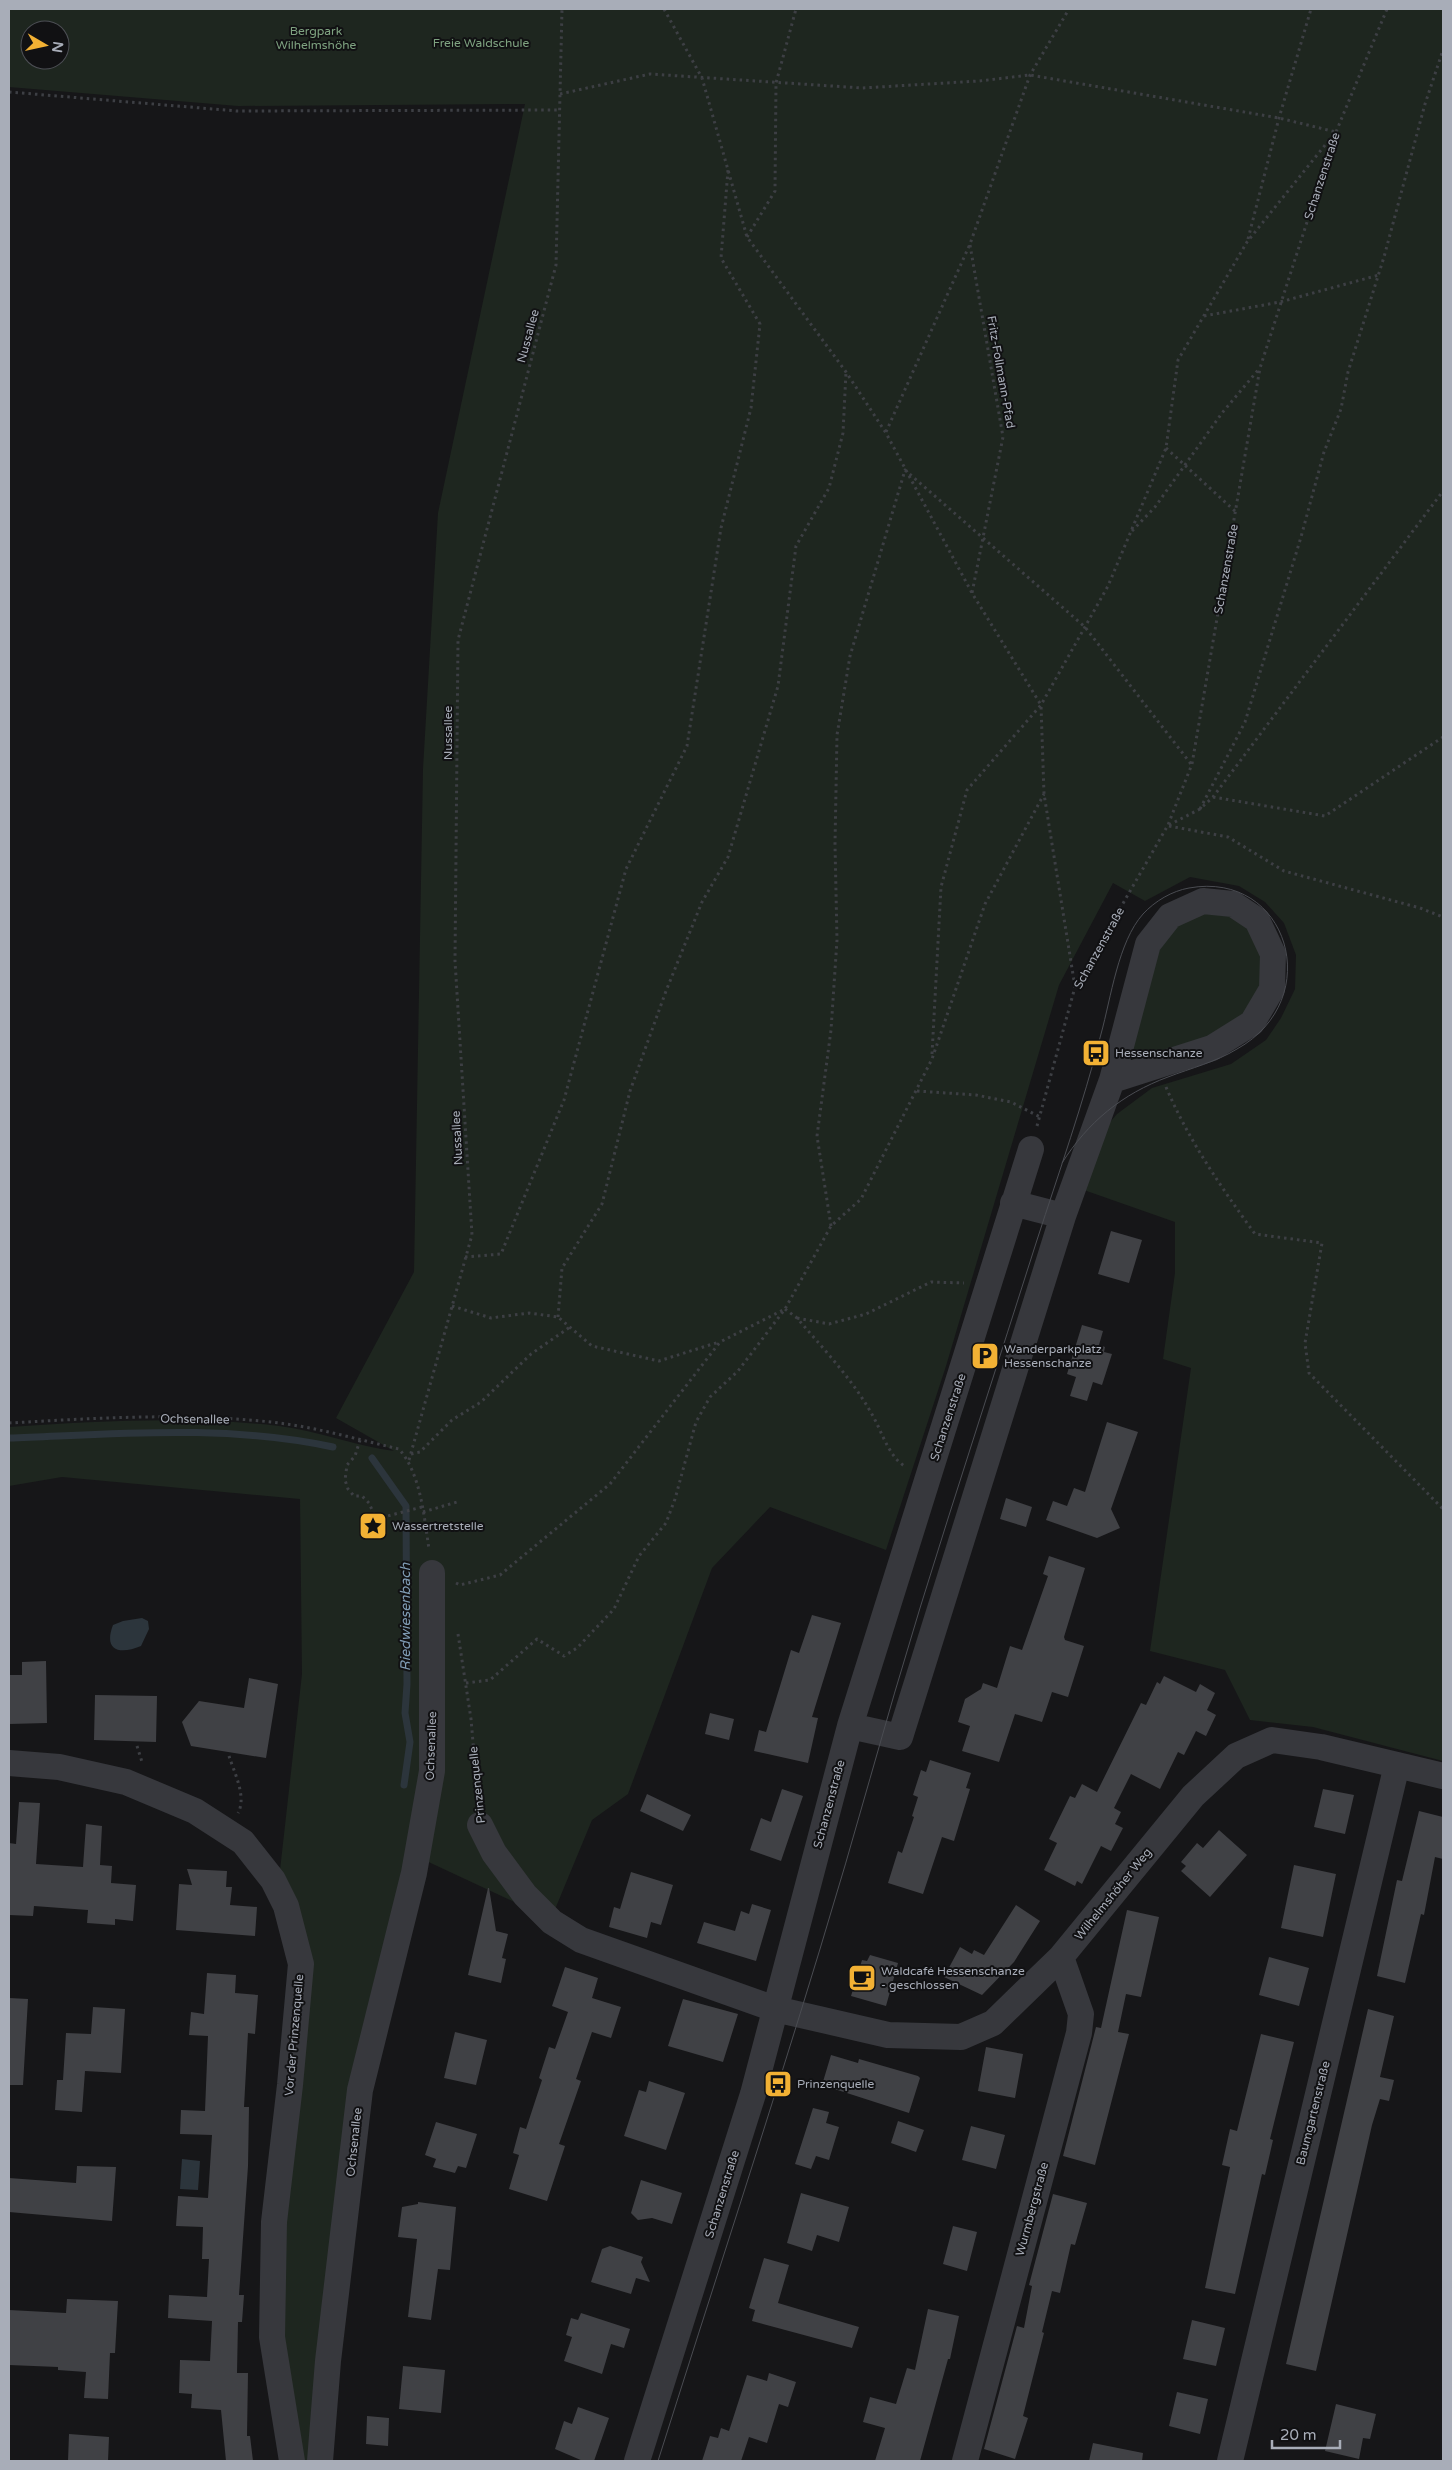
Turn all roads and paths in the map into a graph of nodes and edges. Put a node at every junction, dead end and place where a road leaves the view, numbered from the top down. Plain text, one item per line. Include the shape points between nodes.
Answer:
1 (562, 9) edge
2 (664, 9) edge
3 (796, 9) edge
4 (1069, 9) edge
5 (1311, 9) edge
6 (1387, 9) edge
7 (1443, 50) edge
8 (1030, 75) junction
9 (702, 78) junction
10 (776, 83) junction
11 (9, 92) edge
12 (560, 94) junction
13 (559, 110) junction
14 (1278, 118) junction
15 (1336, 132) junction
16 (728, 170) junction
17 (747, 238) junction
18 (1247, 242) junction
19 (970, 244) junction
20 (1378, 275) junction
21 (1280, 302) junction
22 (1203, 316) junction
23 (1260, 368) junction
24 (846, 372) junction
25 (886, 433) junction
26 (1166, 448) junction
27 (1184, 464) junction
28 (906, 470) junction
29 (1443, 491) edge
30 (1236, 512) junction
31 (1130, 533) junction
32 (983, 539) junction
33 (972, 593) junction
34 (1085, 627) junction
35 (1041, 705) junction
36 (1443, 737) edge
37 (1192, 764) junction
38 (1044, 794) junction
39 (1213, 797) junction
40 (1200, 809) junction
41 (1168, 826) junction
42 (1443, 917) edge
43 (1075, 987) junction
44 (932, 1059) junction
45 (1156, 1066) junction
46 (1112, 1080) junction
47 (917, 1091) junction
48 (1031, 1149) dead end
49 (1013, 1203) junction
50 (1063, 1216) junction
51 (831, 1226) junction
52 (466, 1257) junction
53 (989, 1288) junction
54 (452, 1306) junction
55 (785, 1309) junction
56 (558, 1317) junction
57 (797, 1318) junction
58 (570, 1327) junction
59 (720, 1342) junction
60 (9, 1423) edge
61 (360, 1440) junction
62 (411, 1454) junction
63 (409, 1460) junction
64 (928, 1478) junction
65 (457, 1502) dead end
66 (422, 1510) junction
67 (1443, 1510) edge
68 (432, 1573) junction
69 (456, 1626) dead end
70 (466, 1683) junction
71 (850, 1726) junction
72 (230, 1756) dead end
73 (9, 1763) edge
74 (1397, 1765) junction
75 (1443, 1776) edge
76 (480, 1825) joint
77 (228, 1831) junction
78 (1061, 1957) junction
79 (774, 2009) junction
80 (292, 2461) edge
81 (320, 2461) edge
82 (637, 2461) edge
83 (965, 2461) edge
84 (1230, 2461) edge

1 - 12 path, Nussallee
2 - 9 path
3 - 10 path
4 - 8 path, Fritz-Follmann-Pfad
5 - 14 path
6 - 15 path, Schanzenstraße
7 - 20 path
8 - 10 path via 980,82 862,88
8 - 14 path
8 - 19 path, Fritz-Follmann-Pfad
9 - 10 path
9 - 12 path via 650,74
9 - 16 path
10 - 17 path via 775,191
11 - 13 path via 237,111
12 - 13 path, Nussallee
13 - 52 path, Nussallee via 556,265 458,640 455,961 472,1235
14 - 15 path
14 - 18 path
15 - 18 path
15 - 21 path, Schanzenstraße
16 - 17 path
16 - 52 path via 721,258 760,324 751,408 721,528 687,746 626,869 564,1100 501,1254
17 - 24 path
18 - 22 path
19 - 25 path
19 - 32 path, Fritz-Follmann-Pfad via 1003,437
20 - 21 path
20 - 40 path via 1348,372 1341,409 1324,452 1245,722
21 - 22 path
21 - 23 path, Schanzenstraße
22 - 26 path via 1178,360
23 - 27 path
23 - 30 path, Schanzenstraße
24 - 25 path
24 - 56 path via 844,433 830,488 796,546 778,686 728,857 702,902 663,1000 630,1091 602,1204 562,1268
25 - 28 path
26 - 27 path
26 - 31 path
27 - 30 path
27 - 31 path via 1155,508
28 - 32 path
28 - 33 path
28 - 51 path via 850,656 837,735 834,844 837,940 831,1030 816,1136
29 - 39 path
30 - 37 path, Schanzenstraße
31 - 34 path via 1108,586
32 - 33 path, Fritz-Follmann-Pfad
32 - 34 path
33 - 35 path
34 - 35 path
34 - 37 path
35 - 38 path
35 - 44 path via 967,790 941,887
36 - 39 path via 1325,816
37 - 41 path, Schanzenstraße
38 - 43 path
38 - 44 path via 985,904
39 - 40 path
40 - 41 path
41 - 42 path via 1228,836 1284,871
41 - 43 path, Schanzenstraße
43 - 47 path, Schanzenstraße via 1040,1117 1011,1102 976,1095
44 - 47 path
45 - 46 street
45 - 46 street via 1212,1048 1252,1023 1272,989 1273,954 1258,920 1233,904 1203,901 1170,916 1148,944
45 - 67 path via 1182,1124 1255,1234 1322,1243 1305,1343 1309,1373
46 - 50 street
47 - 51 path via 861,1199
48 - 49 street, Schanzenstraße
49 - 50 street
49 - 53 street, Schanzenstraße
50 - 71 street via 900,1738
51 - 55 path
52 - 54 path, Nussallee
53 - 57 path via 959,1282 931,1282 866,1314 829,1324
53 - 64 street, Schanzenstraße
54 - 56 path via 490,1318 530,1313
54 - 62 path, Nussallee
55 - 57 path
55 - 59 path
55 - 70 path via 738,1371 710,1398 696,1422 666,1523 639,1556 614,1609 577,1648 564,1656 537,1639 490,1680
56 - 58 path
57 - 64 path via 868,1404 888,1447 900,1464
58 - 59 path via 592,1346 660,1361
58 - 62 path via 531,1354 481,1402 452,1420 420,1452
59 - 68 path via 610,1484 500,1575 460,1585
60 - 61 path, Ochsenallee via 98,1418 223,1418 281,1423
61 - 63 path, Ochsenallee via 399,1449
61 - 66 path via 355,1456 347,1464 345,1480 348,1490 369,1503 376,1518
62 - 63 path, Nussallee
63 - 66 path
64 - 71 street, Schanzenstraße
65 - 66 path
66 - 68 path
68 - 81 street, Ochsenallee via 432,1771 414,1873 360,2090 328,2361
69 - 70 path, Prinzenquelle
70 - 76 path, Prinzenquelle
71 - 79 street, Schanzenstraße
72 - 77 path via 242,1807
73 - 77 street, Vor der Prinzenquelle via 59,1767 126,1782 195,1811
74 - 75 street, Wilhelmshöher Weg
74 - 78 street, Wilhelmshöher Weg via 1321,1747 1272,1740 1236,1756 1193,1796
74 - 84 street, Baumgartenstraße
76 - 79 street, Prinzenquelle via 494,1853 514,1881 552,1922 581,1940
77 - 80 street, Vor der Prinzenquelle via 243,1842 273,1880 288,1915 301,1964 274,2222 272,2338
78 - 79 street, Wilhelmshöher Weg via 993,2023 961,2037 888,2035
78 - 83 street, Wurmbergstraße via 1081,2014 1079,2033
79 - 82 street, Schanzenstraße via 753,2094

